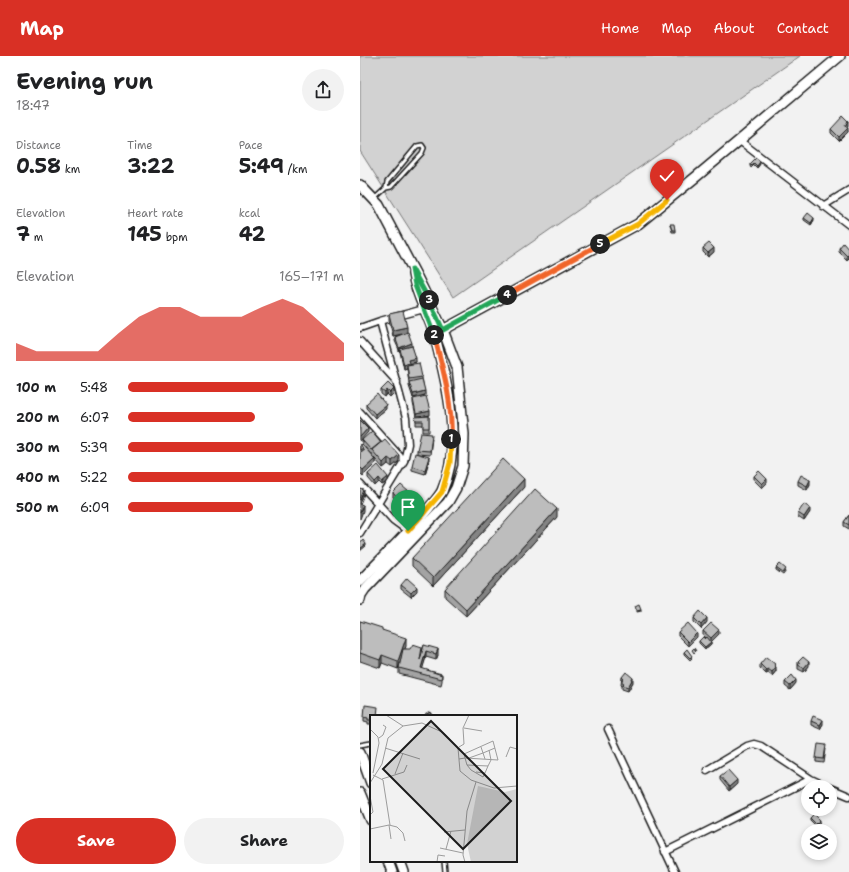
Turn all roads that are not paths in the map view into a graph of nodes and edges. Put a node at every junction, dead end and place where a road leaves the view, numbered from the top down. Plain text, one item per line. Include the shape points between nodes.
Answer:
1 (840, 56) edge
2 (740, 140) junction
3 (360, 185) edge
4 (386, 188) junction
5 (849, 190) edge
6 (374, 200) junction
7 (823, 206) junction
8 (849, 225) edge
9 (412, 269) junction
10 (424, 309) junction
11 (380, 321) junction
12 (360, 328) edge
13 (443, 330) junction
14 (360, 341) edge
15 (398, 383) junction
16 (360, 412) edge
17 (404, 461) junction
18 (361, 486) edge
19 (378, 504) junction
20 (408, 531) junction
21 (360, 533) edge
22 (360, 581) edge
23 (360, 600) edge
24 (608, 729) dead end
25 (370, 743) edge
26 (360, 746) edge
27 (360, 752) edge
28 (707, 770) dead end
29 (811, 779) joint
30 (370, 780) edge
31 (837, 791) edge
32 (360, 793) edge
33 (849, 796) edge
34 (370, 818) edge
35 (665, 852) junction
36 (388, 862) edge
37 (400, 862) edge
38 (444, 862) edge
39 (392, 872) edge
40 (404, 872) edge
41 (446, 872) edge
42 (675, 872) edge

1 - 2 main road
2 - 7 street
2 - 13 main road via 638,224
3 - 6 main road
4 - 4 lane via 387,182 417,146 422,145 422,153 391,187
4 - 6 lane
5 - 7 street
6 - 9 main road
7 - 8 street
9 - 10 main road
9 - 13 main road
10 - 11 street
10 - 20 main road via 443,366 452,421 450,463 442,492
11 - 12 street
11 - 15 street
13 - 23 main road via 456,366 463,421 463,466 448,502 365,589
14 - 15 street
15 - 17 street via 406,418 408,444
16 - 17 street
17 - 19 street
18 - 19 street
19 - 20 street
19 - 21 street
20 - 22 main road
24 - 35 street
25 - 26 lane
27 - 30 main road
28 - 29 street via 754,744
29 - 35 street
31 - 33 street
32 - 34 main road
35 - 42 street
36 - 39 main road
37 - 40 main road
38 - 41 lane

